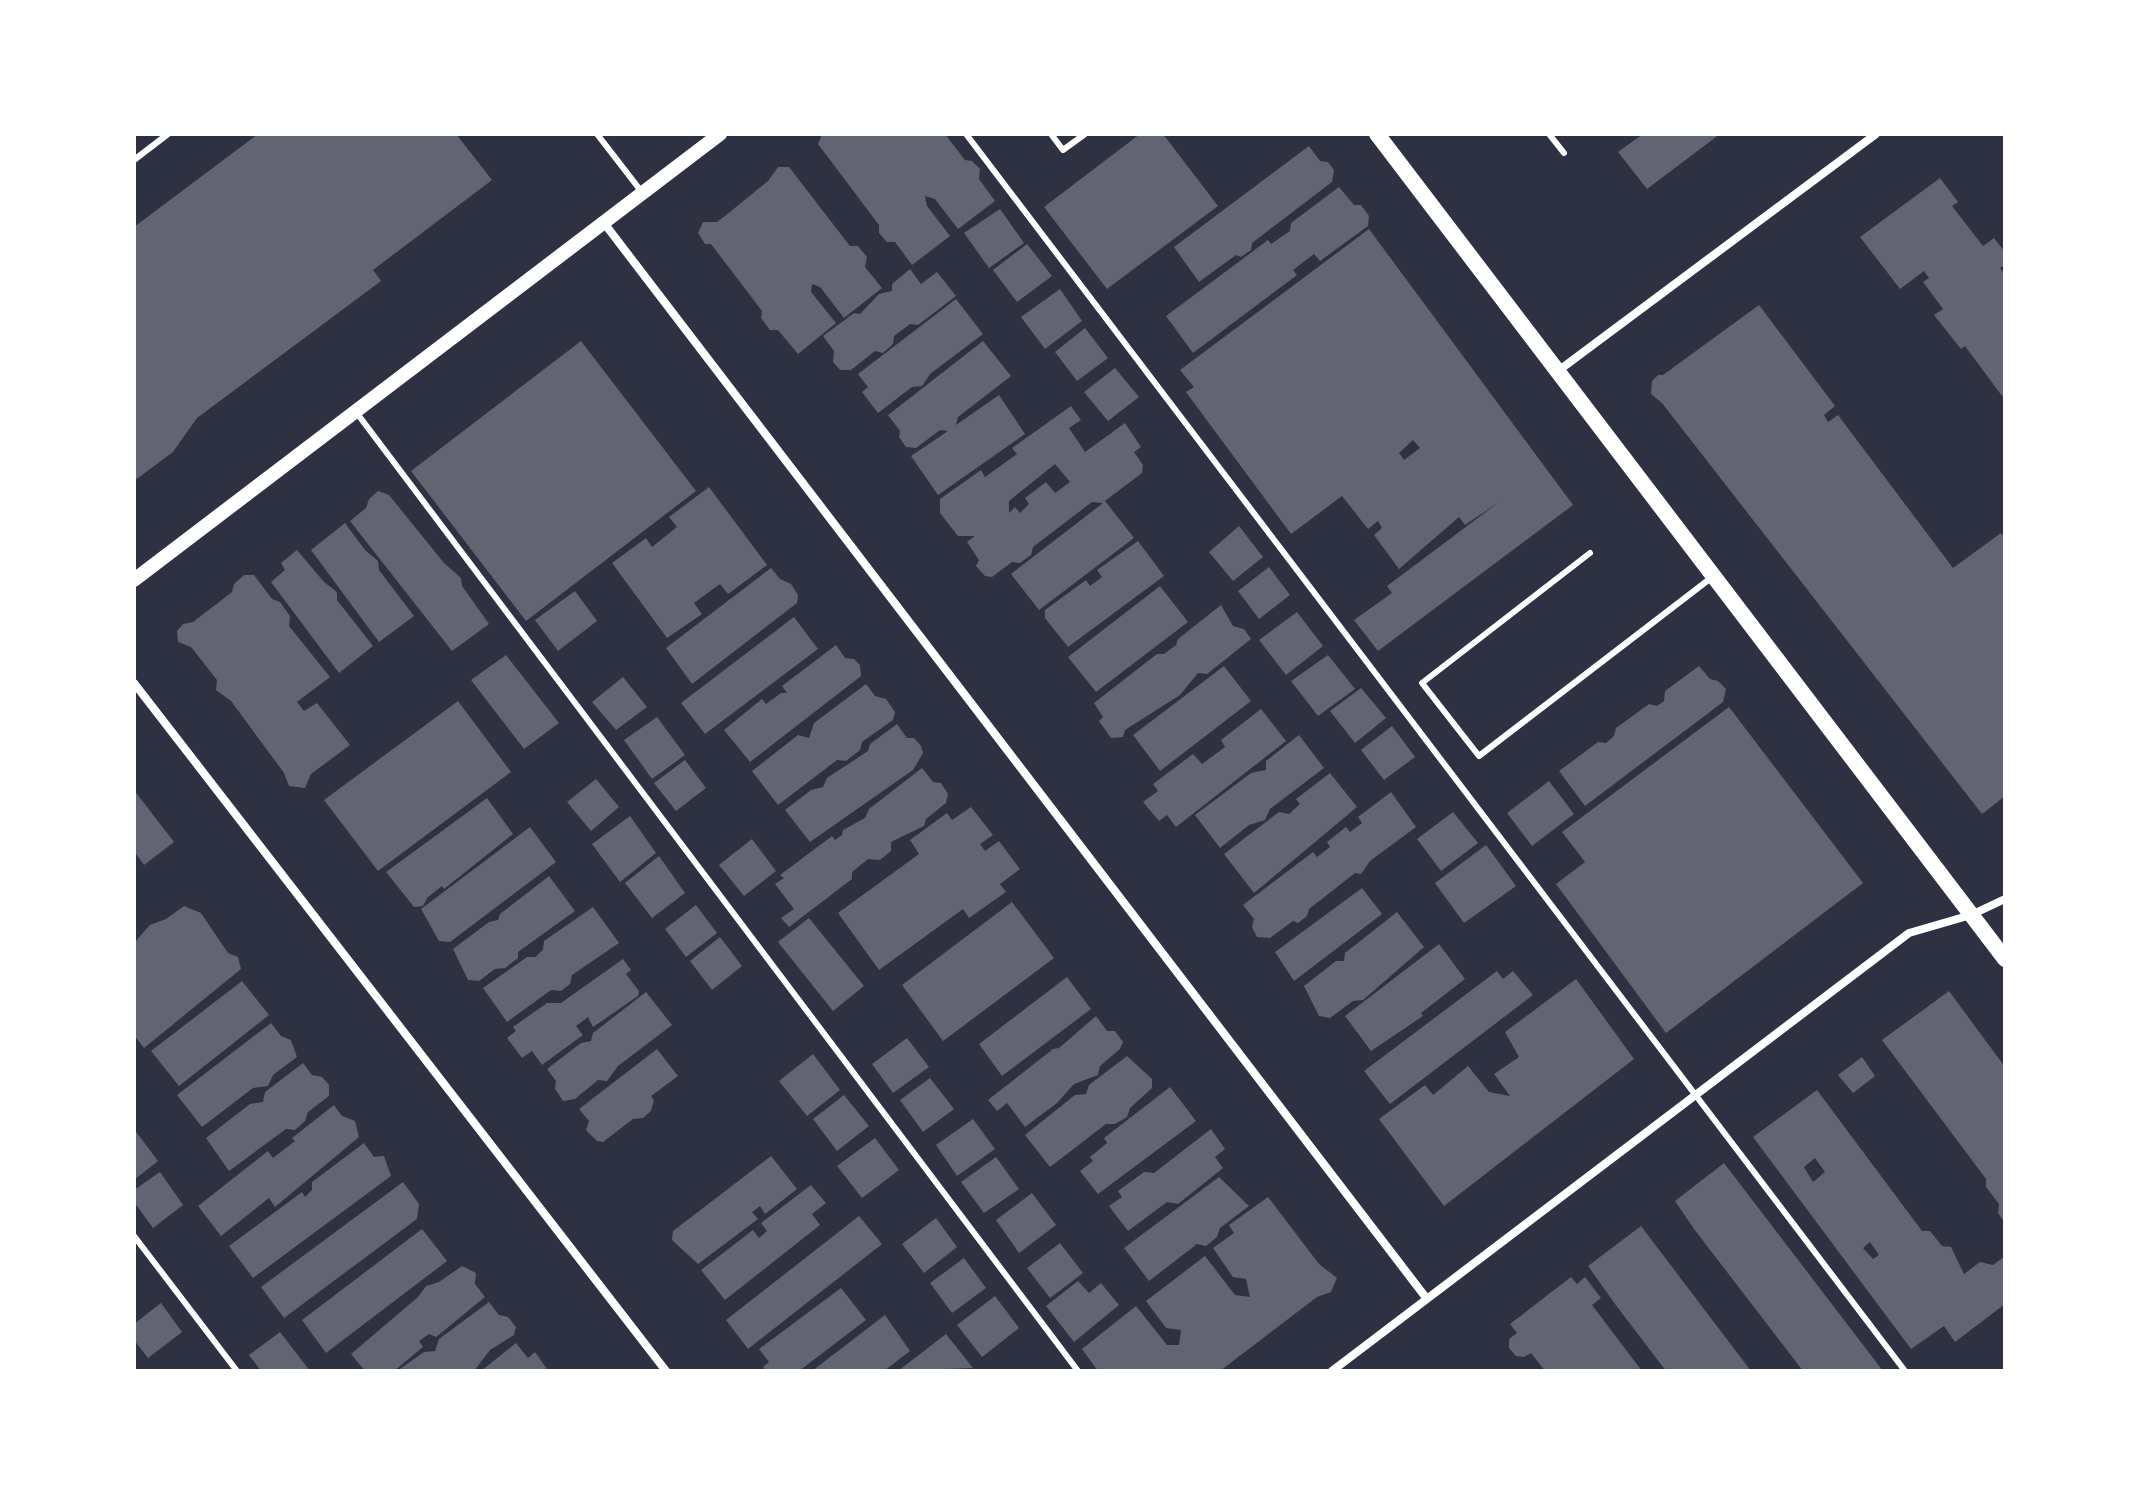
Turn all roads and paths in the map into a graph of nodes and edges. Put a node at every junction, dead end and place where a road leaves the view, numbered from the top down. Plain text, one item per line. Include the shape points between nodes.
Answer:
1 (168, 134) edge
2 (597, 134) edge
3 (720, 134) edge
4 (966, 134) edge
5 (1051, 134) edge
6 (1085, 134) edge
7 (1377, 134) edge
8 (1549, 134) edge
9 (1876, 134) edge
10 (1564, 153) dead end
11 (134, 160) edge
12 (642, 193) junction
13 (604, 223) junction
14 (1558, 371) junction
15 (356, 412) junction
16 (1590, 553) dead end
17 (1714, 576) junction
18 (134, 580) edge
19 (134, 683) edge
20 (2005, 899) edge
21 (1971, 915) junction
22 (2005, 959) edge
23 (1695, 1096) junction
24 (134, 1236) edge
25 (1427, 1299) junction
26 (237, 1371) edge
27 (666, 1371) edge
28 (1078, 1371) edge
29 (1332, 1371) edge
30 (1905, 1371) edge

1 - 11 lane
2 - 12 lane
3 - 12 street
4 - 23 lane
5 - 6 lane via 1063,150
7 - 14 main road
8 - 10 lane
9 - 14 street
12 - 13 street
13 - 15 street
13 - 25 street
14 - 17 main road
15 - 18 street
15 - 28 lane
16 - 17 lane via 1422,683 1479,756
17 - 21 main road
19 - 27 street
20 - 21 street
21 - 22 main road
21 - 23 street via 1909,933
23 - 25 street
23 - 30 lane
24 - 26 lane
25 - 29 street

